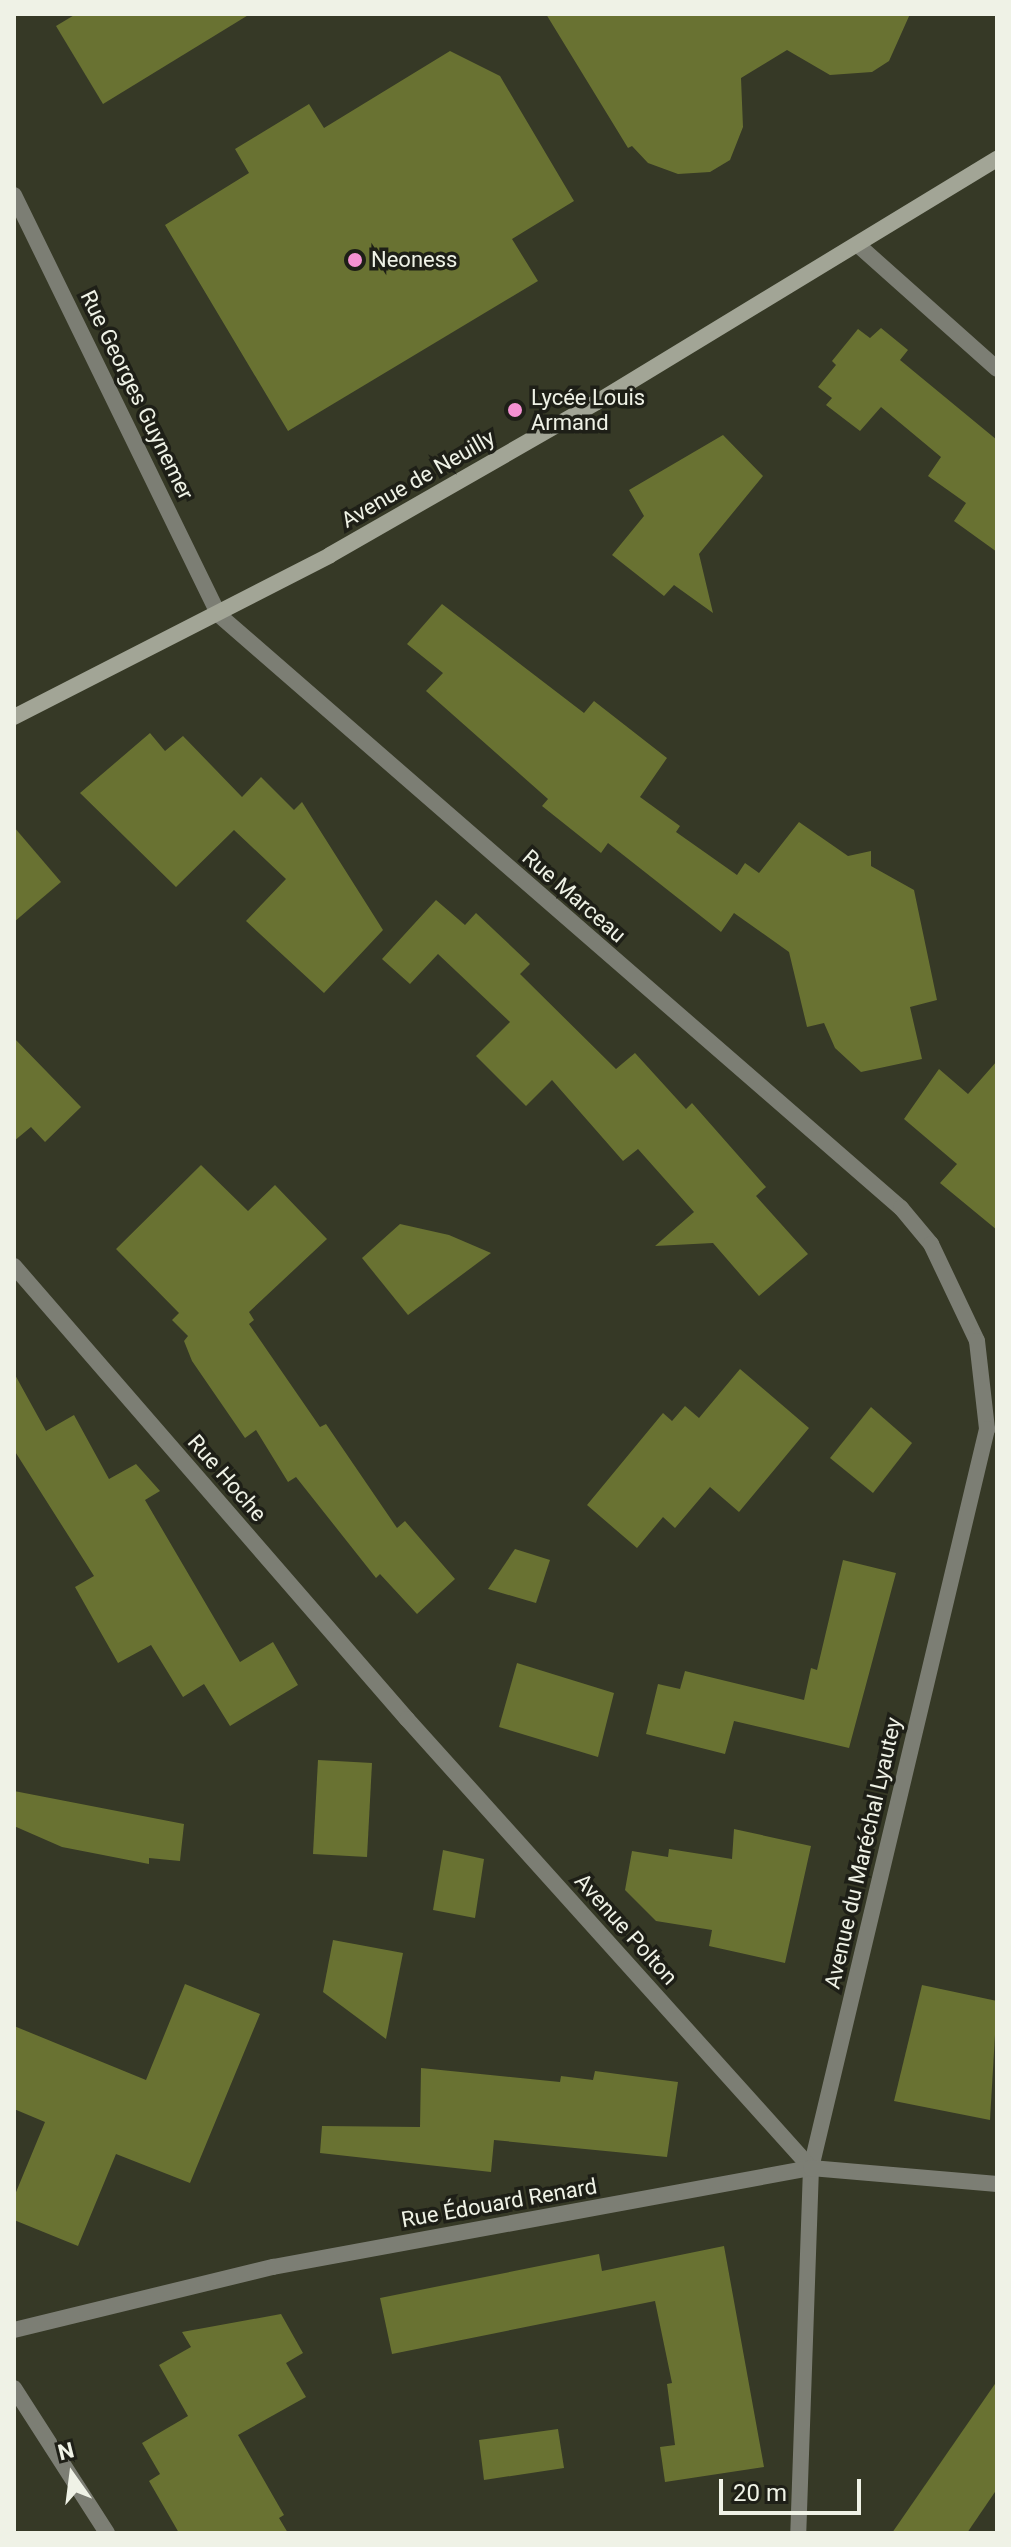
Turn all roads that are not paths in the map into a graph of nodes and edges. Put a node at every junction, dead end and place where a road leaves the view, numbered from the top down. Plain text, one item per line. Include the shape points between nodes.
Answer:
1 (997, 159) edge
2 (14, 195) edge
3 (858, 245) junction
4 (997, 369) edge
5 (219, 615) junction
6 (14, 717) edge
7 (901, 1208) joint
8 (14, 1266) edge
9 (407, 1719) joint
10 (811, 2168) junction
11 (997, 2184) edge
12 (14, 2330) edge
13 (14, 2388) edge
14 (107, 2533) edge
15 (798, 2533) edge

1 - 3 street, Avenue de Neuilly
2 - 5 street, Rue Georges Guynemer
3 - 4 street
3 - 5 street, Avenue de Neuilly via 597,402
5 - 6 street, Avenue de Neuilly
5 - 7 street, Rue Marceau
7 - 10 street, Avenue du Maréchal Lyautey via 931,1244 977,1341 987,1429
8 - 9 street, Rue Hoche
9 - 10 street, Avenue Polton
10 - 11 street, Rue Édouard Renard
10 - 12 street, Rue Édouard Renard via 273,2267
10 - 15 street, Avenue du Maréchal Lyautey
13 - 14 street

